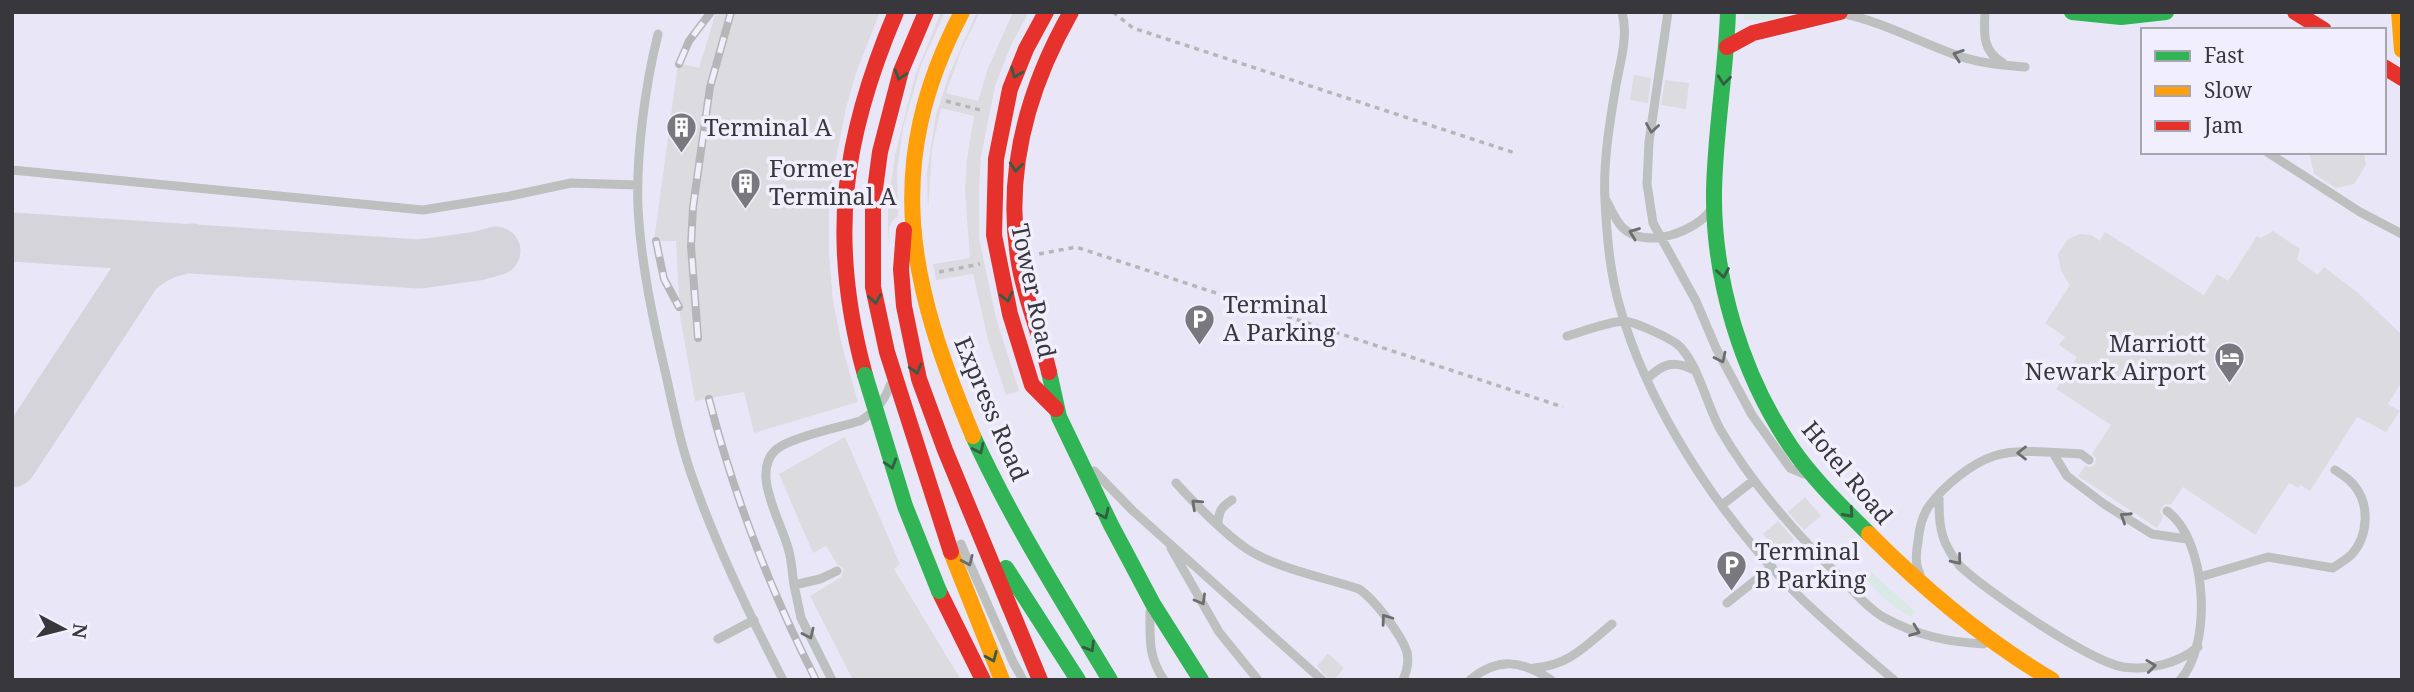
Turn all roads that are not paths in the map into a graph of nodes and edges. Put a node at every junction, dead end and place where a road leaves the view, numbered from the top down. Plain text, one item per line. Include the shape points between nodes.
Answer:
1 (896, 12) edge
2 (926, 12) edge
3 (962, 12) edge
4 (1046, 12) edge
5 (1071, 12) edge
6 (1622, 12) edge
7 (1668, 12) edge
8 (1728, 12) edge
9 (1985, 12) edge
10 (2072, 12) edge
11 (2166, 12) edge
12 (2295, 12) edge
13 (2399, 12) edge
14 (1839, 13) edge
15 (2321, 28) edge
16 (658, 34) dead end
17 (1727, 47) junction
18 (2402, 50) edge
19 (2007, 65) junction
20 (2025, 67) dead end
21 (2386, 68) edge
22 (2402, 78) edge
23 (2270, 154) edge
24 (914, 156) junction
25 (12, 170) edge
26 (638, 185) junction
27 (1605, 198) junction
28 (1714, 205) junction
29 (2402, 234) edge
30 (1660, 237) junction
31 (1624, 321) junction
32 (1567, 336) dead end
33 (892, 369) junction
34 (1694, 370) junction
35 (1647, 379) junction
36 (1056, 409) junction
37 (860, 421) junction
38 (1076, 452) junction
39 (2053, 453) junction
40 (920, 454) junction
41 (2089, 460) dead end
42 (2335, 470) dead end
43 (1754, 481) junction
44 (1819, 481) junction
45 (1177, 483) dead end
46 (1938, 496) junction
47 (1232, 500) dead end
48 (1722, 505) junction
49 (2167, 511) dead end
50 (976, 521) junction
51 (1217, 523) junction
52 (2188, 539) junction
53 (1167, 540) junction
54 (1772, 567) junction
55 (837, 571) dead end
56 (2200, 578) junction
57 (794, 585) junction
58 (1149, 597) junction
59 (1934, 597) junction
60 (1727, 603) dead end
61 (754, 620) junction
62 (1612, 624) dead end
63 (718, 639) dead end
64 (1996, 644) junction
65 (2198, 647) junction
66 (1534, 668) junction
67 (783, 680) edge
68 (832, 680) edge
69 (983, 680) edge
70 (1002, 680) edge
71 (1023, 680) edge
72 (1040, 680) edge
73 (1078, 680) edge
74 (1110, 680) edge
75 (1164, 680) edge
76 (1201, 680) edge
77 (1258, 680) edge
78 (1322, 680) edge
79 (1404, 680) edge
80 (1470, 680) edge
81 (1551, 680) edge
82 (1894, 680) edge
83 (2052, 680) edge
84 (2180, 680) edge

1 -> 69 street, bridge via 871,75 851,152 844,234 846,286 865,375 905,506 939,591
2 -> 33 street via 891,103 873,204 873,287
3 - 24 street, Express Road via 932,79
4 -> 36 street, Tower Road via 1010,89 994,191 995,234 1010,314 1032,385
5 -> 36 street, Tower Road via 1041,69 1023,126 1014,193 1018,257
6 - 27 lane via 1624,36 1607,148
7 -> 30 lane via 1647,184
8 - 17 street, Hotel Road
9 - 19 lane via 1987,51
10 - 11 street via 2121,17
12 - 15 street
13 - 18 street
14 - 17 street via 1753,33
19 -> 14 lane via 1958,56 1891,28
16 - 26 lane
17 -> 28 street, Hotel Road
19 - 20 lane
21 - 22 street
23 - 29 lane
24 -> 50 street via 901,289 912,356 945,451
24 -> 74 street, Express Road via 912,209 918,261 952,386 1010,508
25 - 26 lane via 412,210 571,183
26 - 61 lane via 643,264 681,440 705,511
30 -> 27 lane via 1636,237 1622,228
27 - 31 lane via 1609,256
28 - 30 lane via 1681,234
28 -> 44 street, Hotel Road via 1721,269 1739,340 1786,439
30 -> 44 lane via 1752,415 1790,468
31 - 32 lane
31 - 34 lane via 1679,346
31 - 35 lane
33 - 37 lane via 881,403
33 - 40 street
34 - 35 lane via 1670,363
34 - 43 lane via 1712,415
35 - 48 lane via 1671,427
36 - 38 street, Tower Road
37 - 40 lane via 899,435
37 - 57 lane via 786,443 770,458 765,484 788,547
38 - 53 lane
38 -> 58 street, Tower Road
39 - 41 lane via 2081,454
39 -> 46 lane via 1993,456
52 -> 39 lane via 2152,534 2133,522 2067,476
40 -> 70 street via 957,570
40 -> 71 lane
42 - 56 lane via 2361,495 2363,537 2351,555 2333,568 2268,557
43 - 48 lane
43 -> 64 lane via 1816,554 1880,615 1914,632 1952,643
44 -> 59 street, Hotel Road
51 -> 45 lane
46 - 59 lane via 1928,507 1916,550 1918,570
46 -> 65 lane via 1946,546 1960,565 2048,629 2123,667 2164,664 2185,658
47 - 51 lane via 1219,511
48 - 54 lane
49 - 52 lane
50 - 72 street
50 - 73 street
79 -> 51 lane via 1406,651 1369,596 1265,558
52 - 56 lane
53 -> 77 lane via 1219,632
53 - 78 lane
54 - 60 lane
54 - 82 lane
55 - 57 lane
56 - 65 lane
57 -> 68 lane via 801,618
58 - 75 lane via 1150,648
58 - 76 street, Tower Road
59 - 64 street, Hotel Road
61 - 63 lane
61 - 67 lane
62 - 66 lane via 1573,657 1554,666
64 - 83 street, Hotel Road
65 - 84 lane
66 - 80 lane via 1499,664
66 - 81 lane

